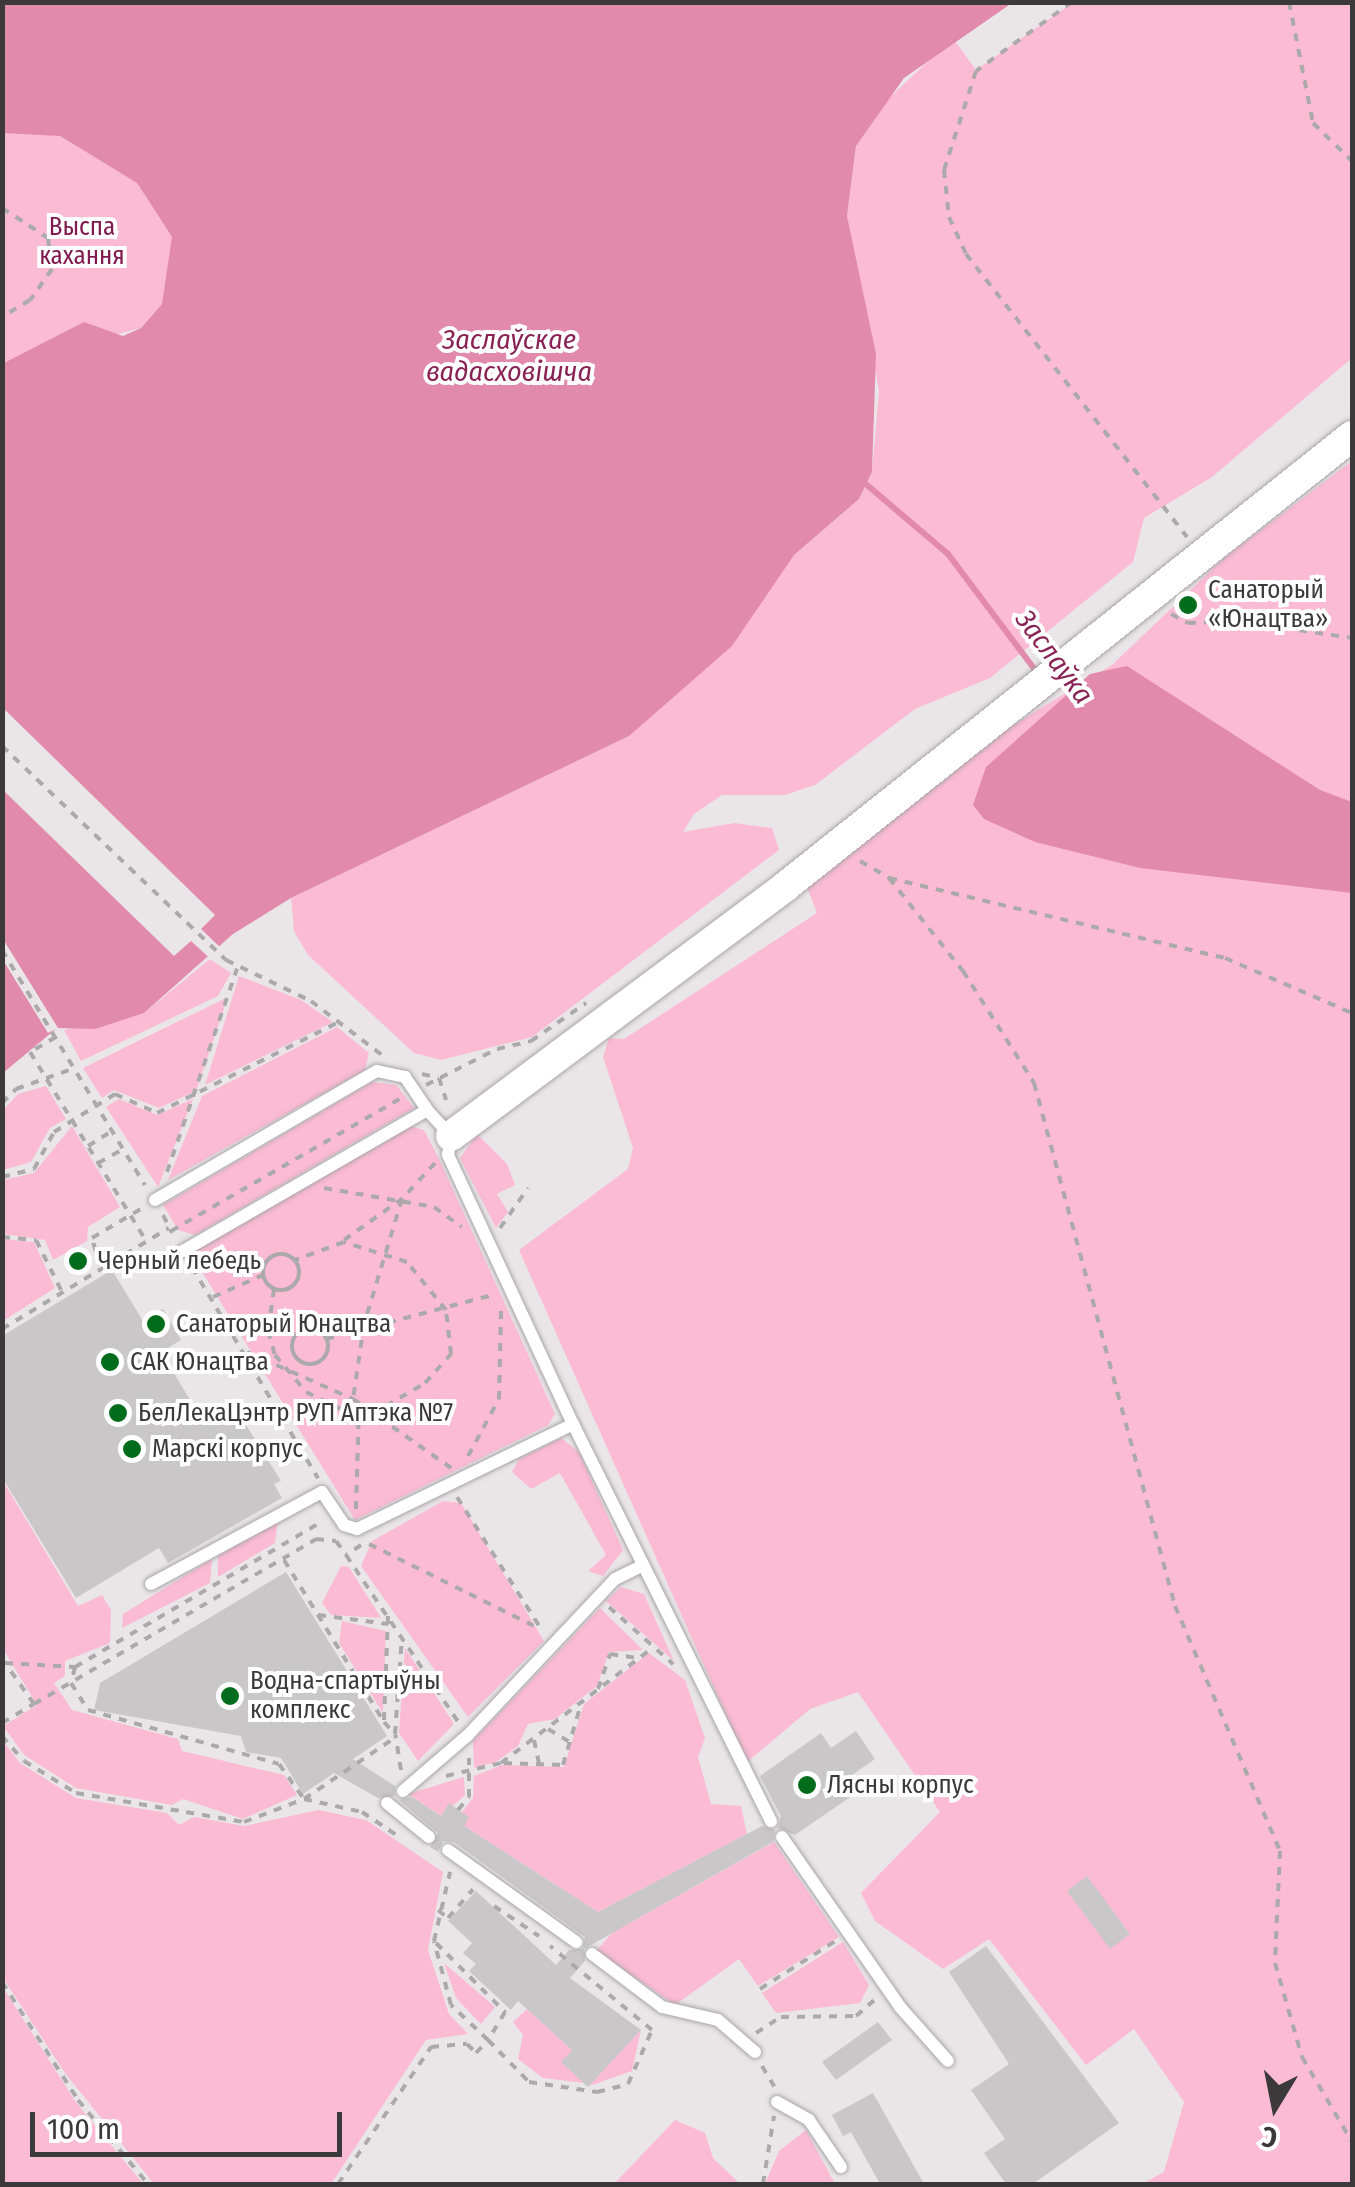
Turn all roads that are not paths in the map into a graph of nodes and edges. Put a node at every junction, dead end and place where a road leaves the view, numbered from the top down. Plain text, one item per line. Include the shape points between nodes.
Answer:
1 (1352, 436) edge
2 (427, 1110) junction
3 (446, 1150) junction
4 (156, 1200) road end
5 (183, 1251) road end
6 (573, 1424) junction
7 (640, 1567) junction
8 (151, 1584) dead end
9 (403, 1790) dead end
10 (387, 1803) dead end
11 (771, 1821) dead end
12 (430, 1837) dead end
13 (782, 1837) dead end
14 (448, 1850) dead end
15 (576, 1942) dead end
16 (592, 1954) dead end
17 (755, 2052) road end
18 (948, 2061) dead end
19 (777, 2102) dead end
20 (841, 2168) dead end

1 - 3 street
2 - 3 lane
2 - 4 lane via 404,1078 376,1071
2 - 5 lane
3 - 6 lane
6 - 7 lane
6 - 8 lane via 357,1529 344,1525 324,1487
7 - 9 lane via 569,1624
7 - 11 lane
10 - 12 lane
13 - 18 lane
14 - 15 lane
16 - 17 lane via 662,2007 718,2020
19 - 20 lane via 809,2120

